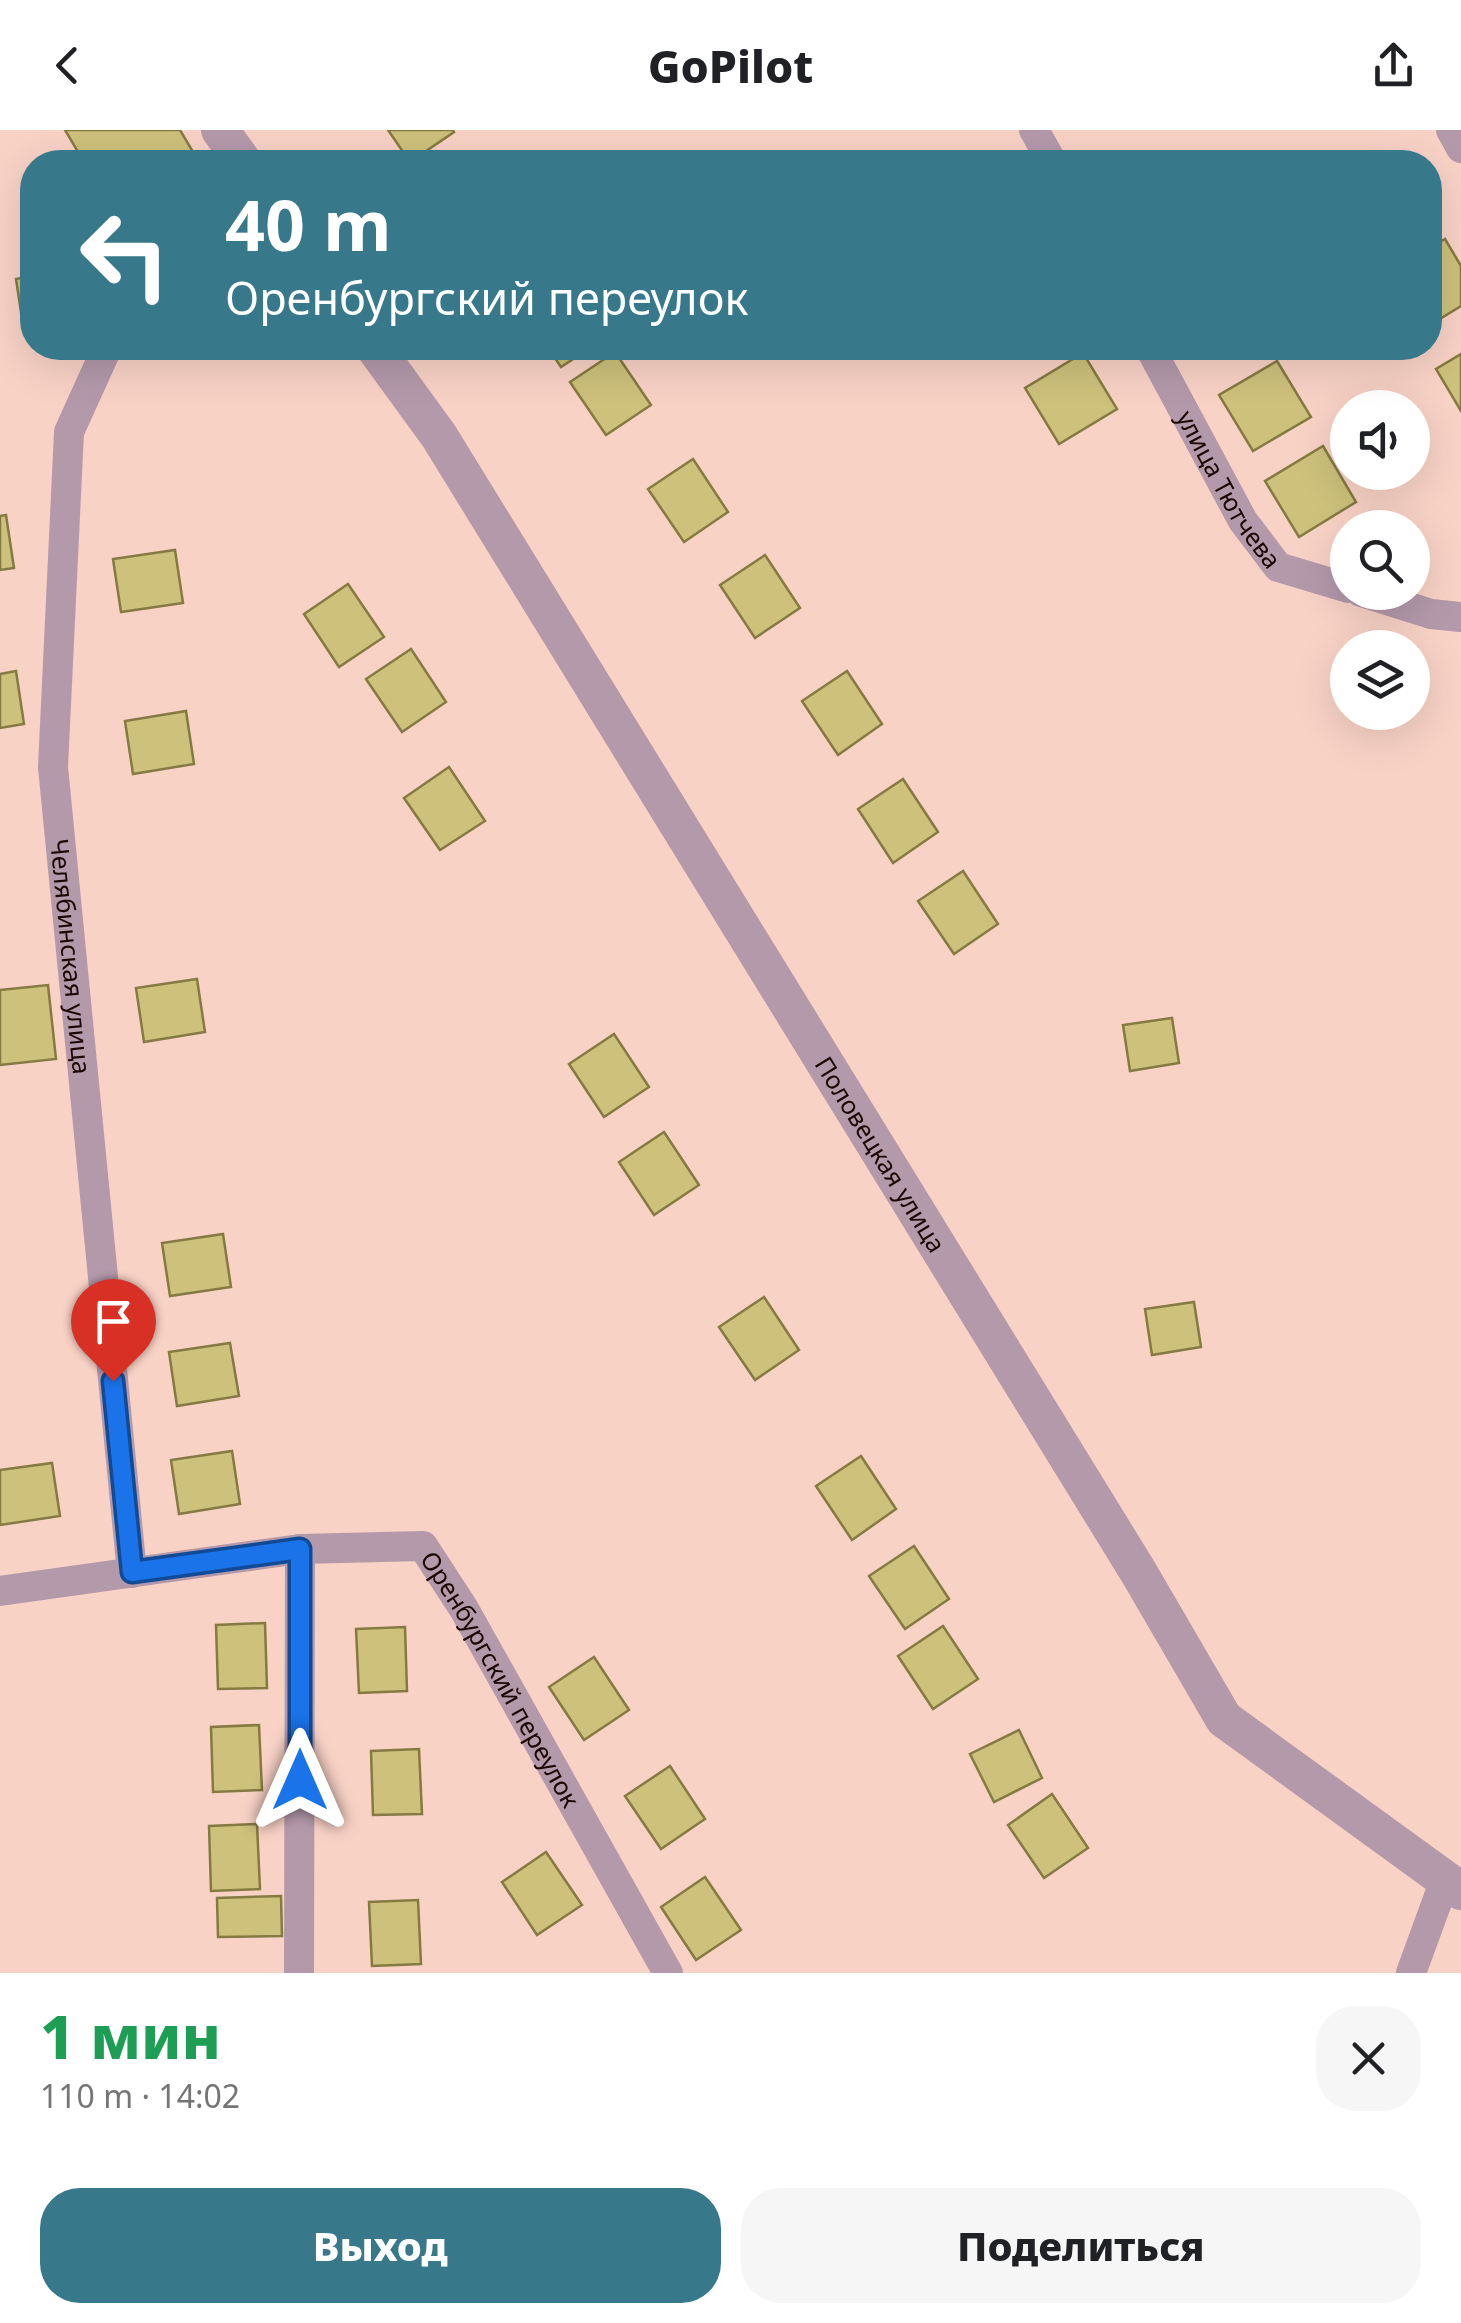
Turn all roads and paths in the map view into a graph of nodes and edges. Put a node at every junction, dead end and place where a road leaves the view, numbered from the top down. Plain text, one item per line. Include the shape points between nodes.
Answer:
1 (1451, 130) edge
2 (1461, 148) edge
3 (101, 360) edge
4 (385, 360) edge
5 (1156, 360) edge
6 (1330, 583) edge
7 (1418, 610) edge
8 (1461, 616) edge
9 (300, 1549) junction
10 (132, 1572) junction
11 (0, 1591) edge
12 (1453, 1886) edge
13 (299, 1973) edge
14 (668, 1973) edge
15 (1411, 1973) edge

1 - 2 street
3 - 10 street, Челябинская улица via 68,432 53,768
4 - 12 street, Половецкая улица via 439,436 1224,1719
5 - 6 street, улица Тютчева via 1243,521 1278,567
7 - 8 street
9 - 10 street, Оренбургский переулок
9 - 13 street
9 - 14 street, Оренбургский переулок via 423,1546
10 - 11 street, Оренбургский переулок
12 - 15 street

